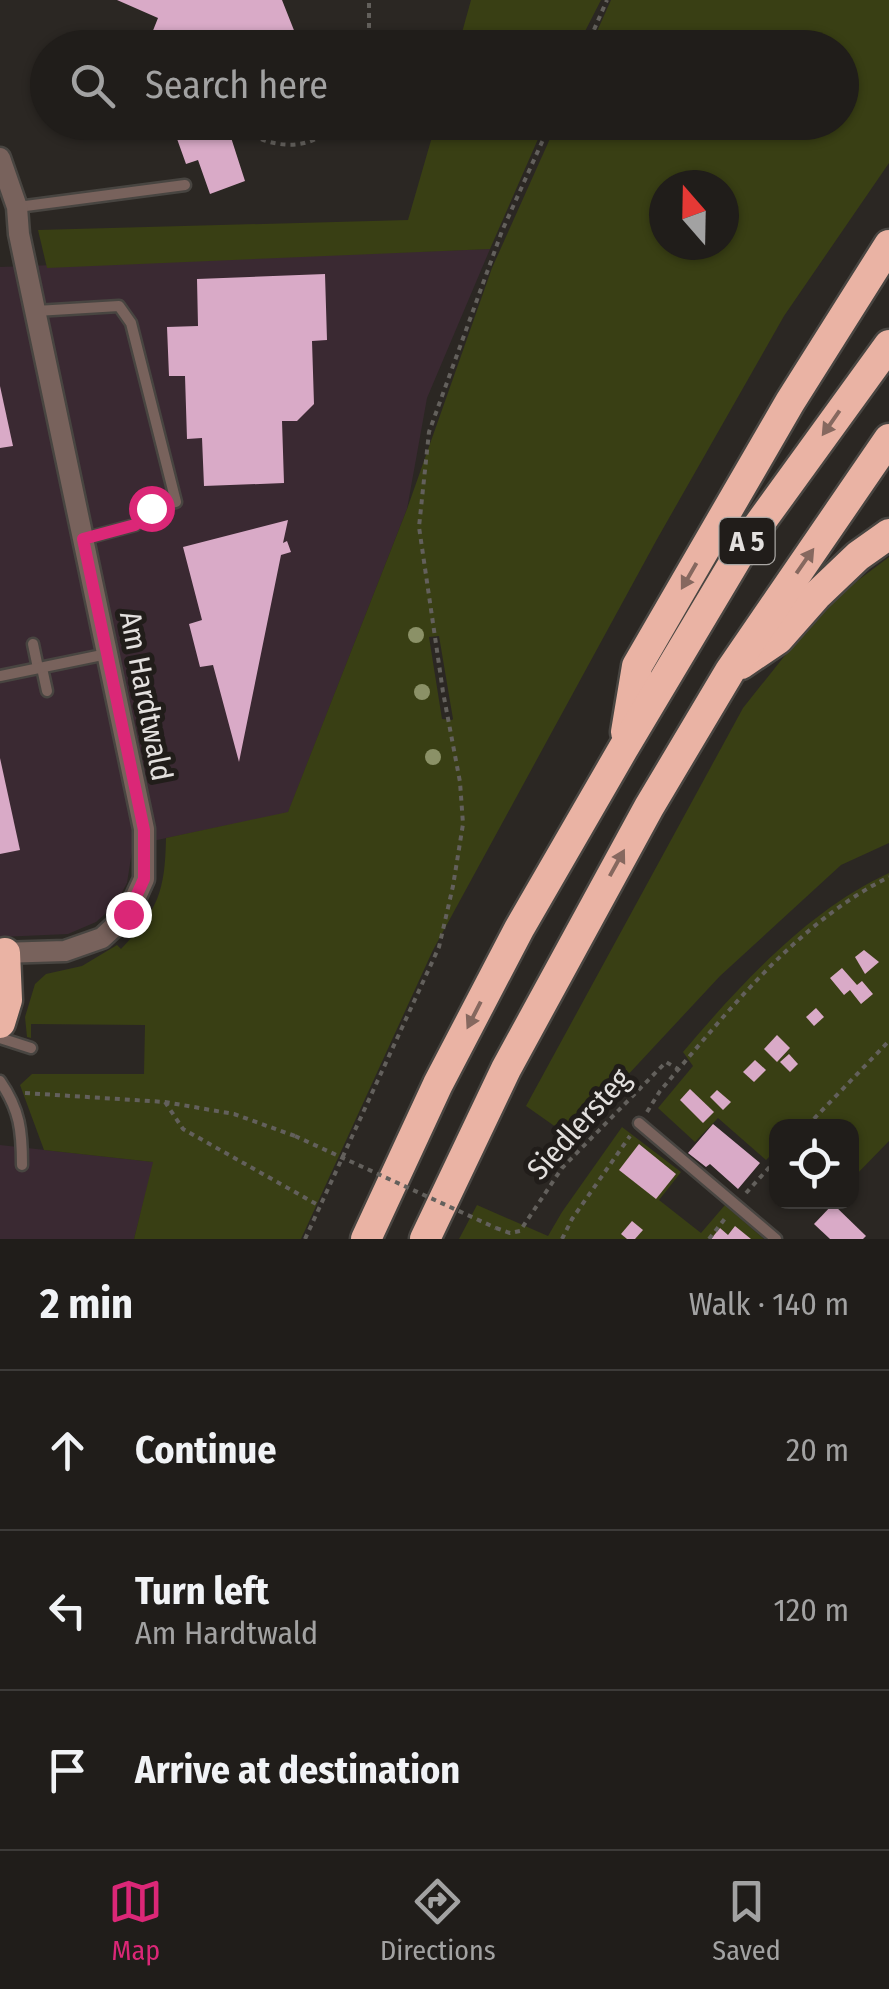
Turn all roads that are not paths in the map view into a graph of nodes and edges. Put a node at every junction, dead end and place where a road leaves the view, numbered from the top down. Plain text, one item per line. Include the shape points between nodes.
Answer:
1 (0, 158) edge
2 (185, 185) dead end
3 (16, 208) junction
4 (9, 236) edge
5 (889, 245) edge
6 (36, 311) junction
7 (889, 344) edge
8 (889, 439) edge
9 (889, 534) edge
10 (83, 539) junction
11 (33, 644) dead end
12 (108, 654) junction
13 (40, 668) junction
14 (730, 670) junction
15 (0, 676) edge
16 (48, 691) dead end
17 (623, 749) junction
18 (3, 953) edge
19 (0, 1022) edge
20 (0, 1038) edge
21 (31, 1048) dead end
22 (0, 1082) edge
23 (640, 1123) road end
24 (22, 1165) dead end
25 (366, 1239) edge
26 (424, 1239) edge
27 (776, 1239) edge

1 - 3 street, Am Hardtwald
2 - 3 lane
3 - 4 street, Am Hardtwald
4 - 6 street, Am Hardtwald
5 -> 17 highway, A 5 via 637,666
6 - 10 street, Am Hardtwald
6 - 10 lane via 120,306 131,323 176,502 151,508 135,525
7 -> 17 highway, A 5 via 747,541
14 -> 8 highway, A 5
9 - 14 highway via 816,596 778,640
10 - 12 street, Am Hardtwald
11 - 13 lane
12 - 13 lane
12 - 18 street, Am Hardtwald via 144,830 144,879 128,914 102,938 65,950
13 - 15 lane
13 - 16 lane
26 -> 14 highway, A 5 via 570,948
17 -> 25 highway, A 5 via 518,928
18 - 19 highway via 8,1000
20 - 21 lane
22 - 24 lane via 22,1128
23 - 27 lane

